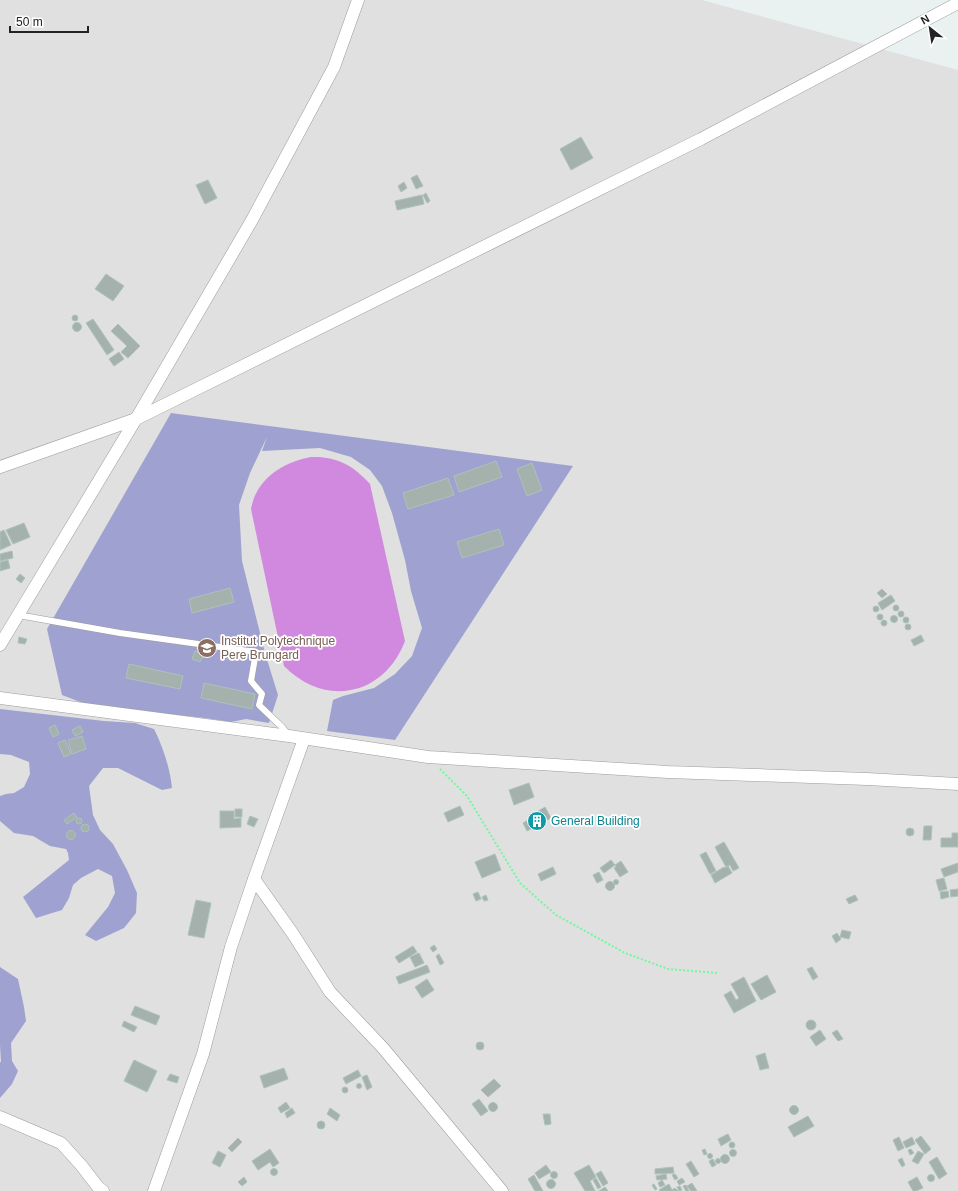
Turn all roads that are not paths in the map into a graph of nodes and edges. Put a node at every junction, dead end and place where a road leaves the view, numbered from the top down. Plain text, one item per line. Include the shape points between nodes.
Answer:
1 (358, 0) edge
2 (958, 3) edge
3 (136, 419) junction
4 (0, 467) edge
5 (18, 615) junction
6 (0, 645) edge
7 (0, 698) edge
8 (289, 736) junction
9 (304, 739) junction
10 (958, 784) edge
11 (254, 879) junction
12 (0, 1118) edge
13 (103, 1191) edge
14 (154, 1191) edge
15 (502, 1191) edge

1 - 3 street via 334,67 252,220
2 - 3 street via 701,140
3 - 4 street
3 - 5 street
5 - 6 street
5 - 8 lane via 120,633 256,652 251,681 262,694 259,705
7 - 8 street
8 - 9 street
9 - 10 street via 428,757 668,772
9 - 11 street
11 - 14 street via 231,946 203,1054
11 - 15 street via 330,992 383,1048
12 - 13 street via 62,1143

